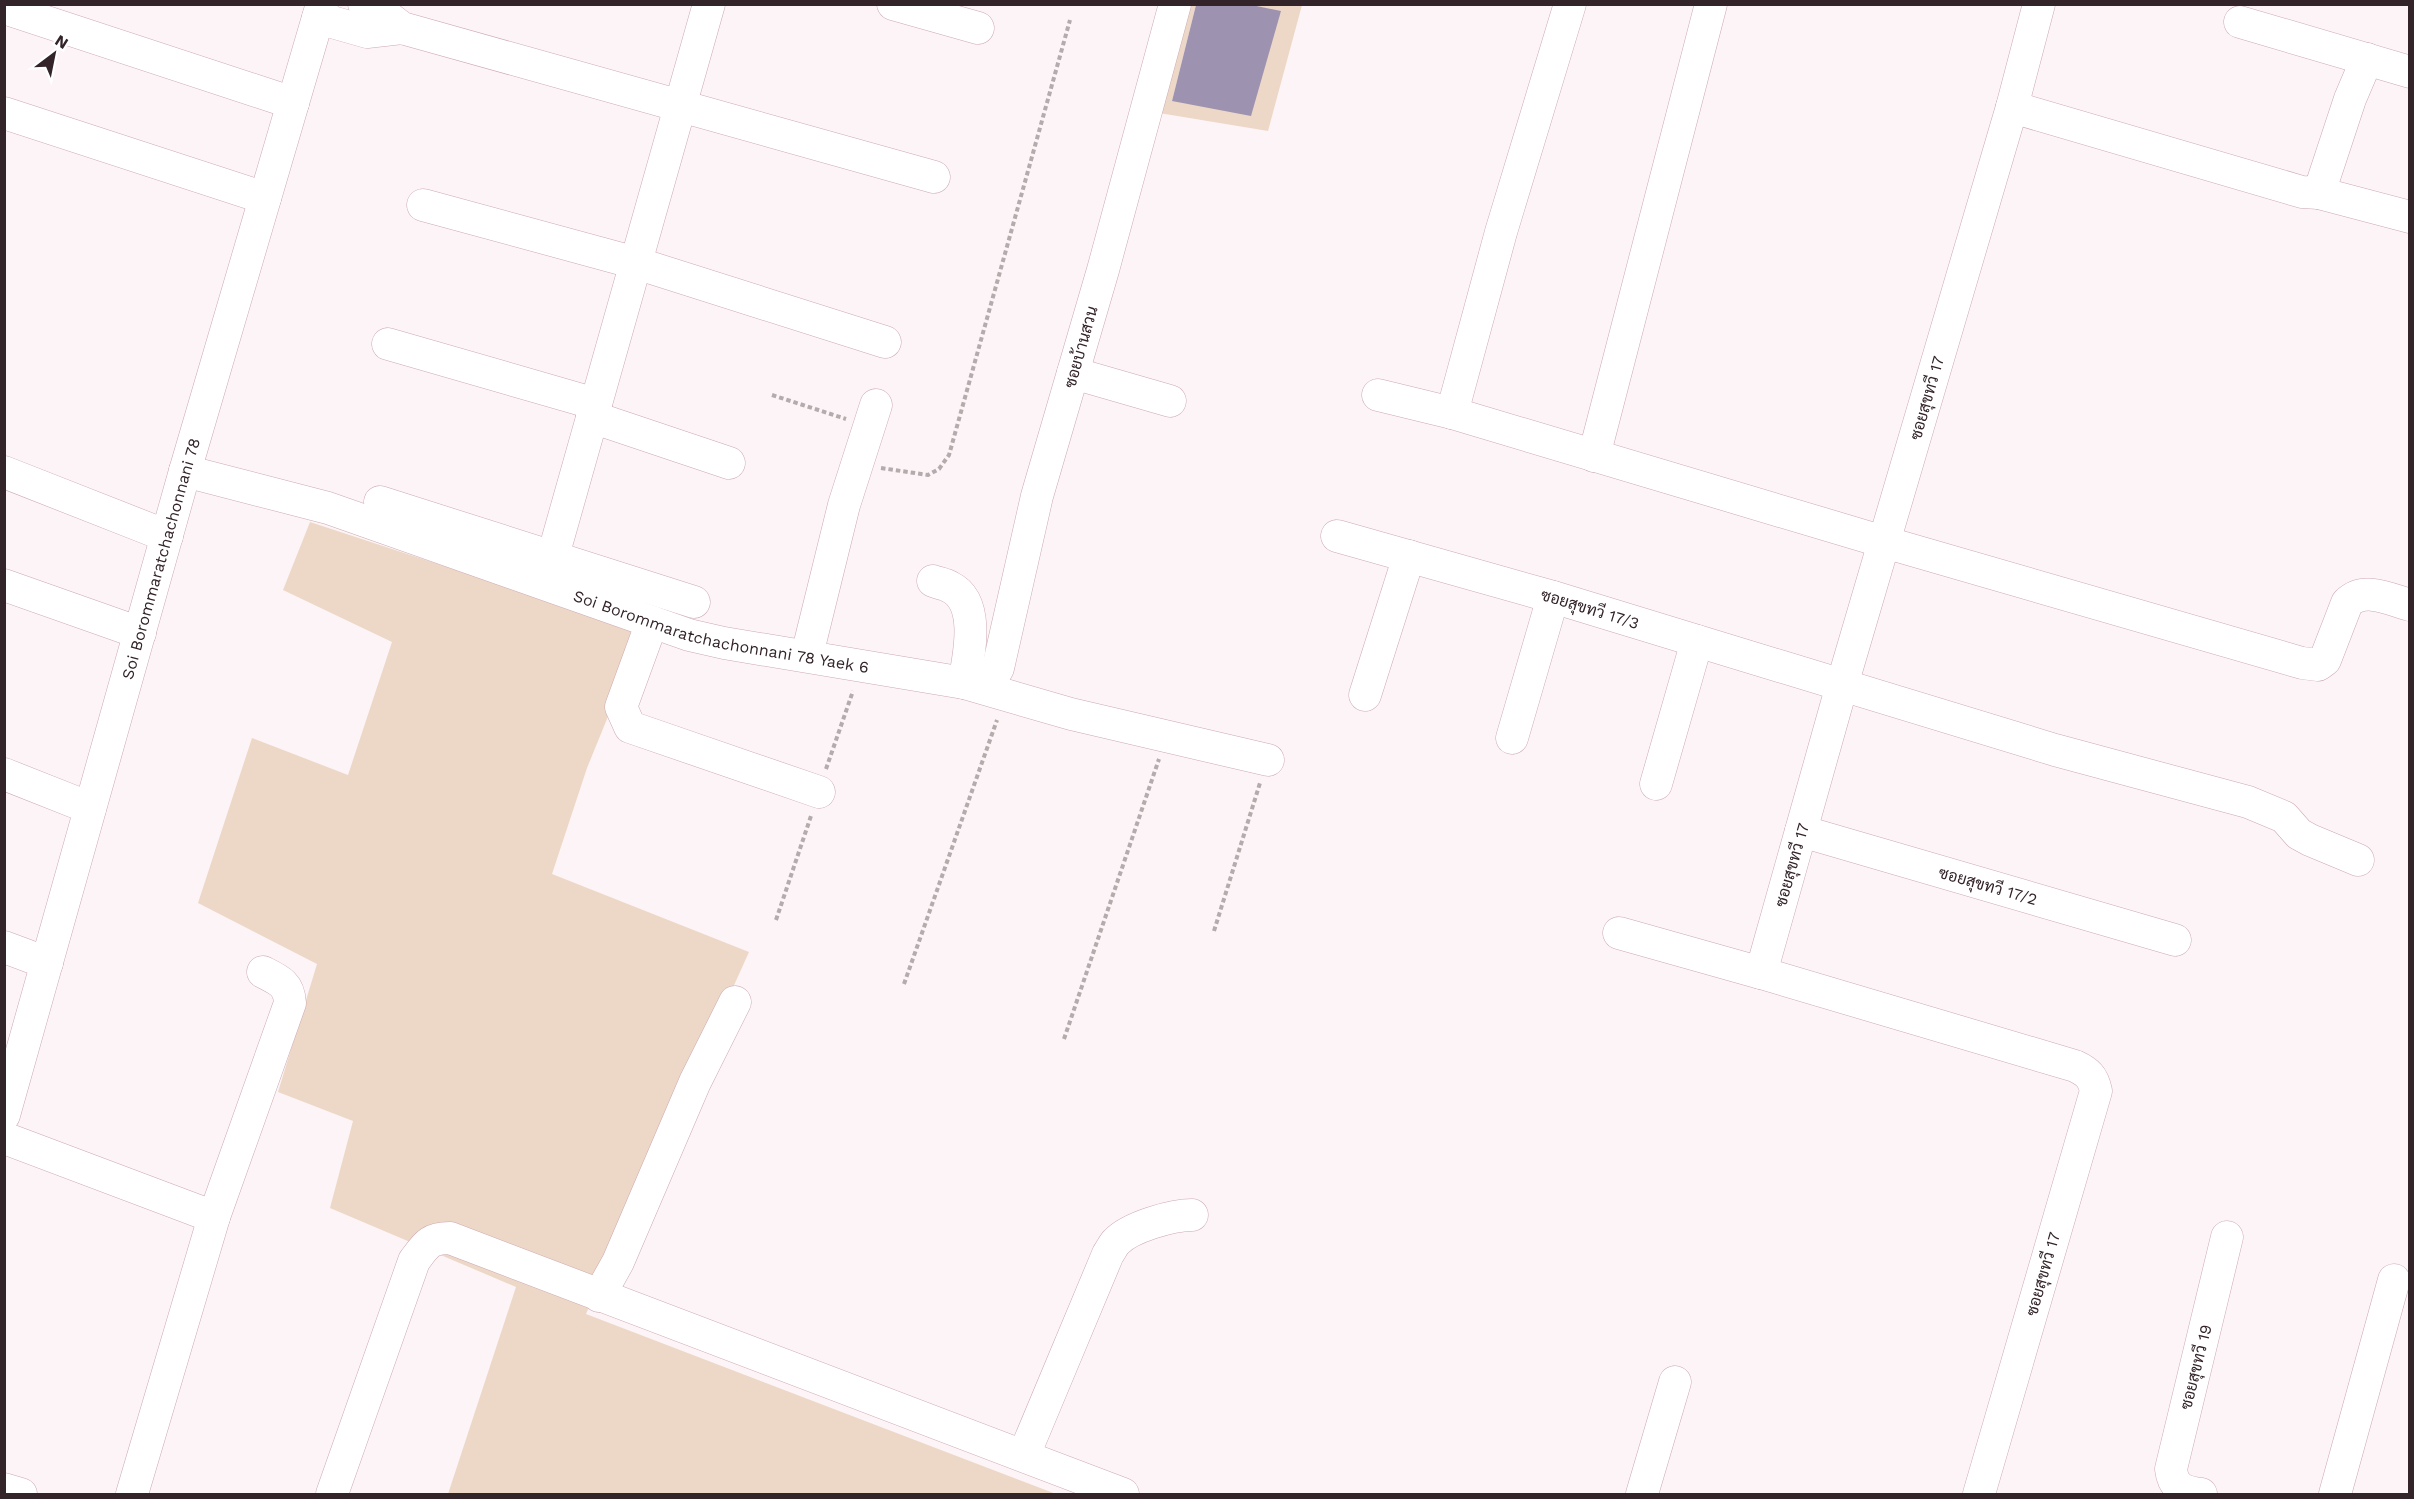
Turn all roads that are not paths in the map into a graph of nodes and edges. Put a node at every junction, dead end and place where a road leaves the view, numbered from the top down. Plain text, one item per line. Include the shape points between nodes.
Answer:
1 (364, 4) edge
2 (709, 4) edge
3 (893, 4) edge
4 (1175, 4) edge
5 (1570, 4) edge
6 (1711, 4) edge
7 (2039, 4) edge
8 (4, 8) edge
9 (320, 11) edge
10 (57, 14) edge
11 (2240, 22) dead end
12 (402, 28) junction
13 (978, 28) dead end
14 (2367, 58) junction
15 (2409, 72) edge
16 (293, 104) junction
17 (681, 105) junction
18 (2012, 107) junction
19 (4, 113) edge
20 (934, 177) dead end
21 (2319, 193) junction
22 (265, 198) junction
23 (423, 205) dead end
24 (2409, 217) edge
25 (636, 263) junction
26 (885, 342) dead end
27 (387, 344) dead end
28 (1073, 373) junction
29 (1378, 394) dead end
30 (1170, 401) dead end
31 (594, 411) junction
32 (1452, 413) junction
33 (873, 416) road end
34 (1594, 456) junction
35 (729, 463) dead end
36 (185, 471) junction
37 (4, 472) edge
38 (380, 502) dead end
39 (167, 536) junction
40 (1337, 536) dead end
41 (1884, 542) junction
42 (553, 556) junction
43 (1409, 556) junction
44 (933, 581) dead end
45 (4, 585) edge
46 (1553, 597) junction
47 (693, 602) dead end
48 (2409, 605) edge
49 (652, 622) junction
50 (140, 633) junction
51 (1697, 641) junction
52 (807, 655) junction
53 (1842, 685) junction
54 (986, 688) junction
55 (1365, 695) dead end
56 (1512, 738) dead end
57 (1268, 760) road end
58 (4, 774) edge
59 (1656, 784) dead end
60 (819, 792) dead end
61 (90, 808) junction
62 (1801, 831) junction
63 (2358, 860) dead end
64 (1619, 933) dead end
65 (2175, 940) dead end
66 (4, 947) edge
67 (47, 963) junction
68 (263, 972) dead end
69 (1761, 973) junction
70 (735, 1002) dead end
71 (4, 1115) edge
72 (4, 1138) edge
73 (1192, 1215) dead end
74 (214, 1217) junction
75 (2227, 1238) dead end
76 (2394, 1280) dead end
77 (598, 1296) junction
78 (1675, 1382) dead end
79 (1024, 1455) junction
80 (4, 1489) edge
81 (2190, 1493) edge
82 (21, 1494) edge
83 (132, 1494) edge
84 (332, 1494) edge
85 (1123, 1494) edge
86 (1642, 1494) edge
87 (1980, 1494) edge
88 (2335, 1494) edge

1 - 12 street via 375,7
2 - 17 street
3 - 13 street
4 - 28 street, ซอยบ้านสวน
5 - 32 street
6 - 34 street
7 - 18 street, ซอยสุขทวี 17
8 - 10 street
9 - 12 street via 367,32
9 - 16 street, Soi Borommaratchachonnani 78
10 - 16 street
11 - 14 street
12 - 17 street
14 - 15 street
14 - 21 street
16 - 22 street, Soi Borommaratchachonnani 78
17 - 20 street
17 - 25 street
18 - 21 street via 2302,192
18 - 41 street, ซอยสุขทวี 17
19 - 22 street
21 - 24 street
22 - 36 street, Soi Borommaratchachonnani 78
23 - 25 street
25 - 26 street
25 - 31 street
27 - 31 street
28 - 30 street
28 - 54 street, ซอยบ้านสวน via 1037,496 998,668
29 - 32 street
31 - 35 street
31 - 42 street
32 - 34 street
33 - 52 street via 844,505
34 - 41 street
36 - 39 street, Soi Borommaratchachonnani 78
36 - 49 street, Soi Borommaratchachonnani 78 Yaek 6 via 328,508
37 - 39 street
38 - 42 street
39 - 50 street, Soi Borommaratchachonnani 78
40 - 43 street, ซอยสุขทวี 17/3
41 - 48 street via 2318,665 2325,660 2347,603 2353,597 2361,593
41 - 53 street, ซอยสุขทวี 17
42 - 47 street
43 - 46 street, ซอยสุขทวี 17/3
43 - 55 street
44 - 54 street via 952,587 964,601 971,641
45 - 50 street
46 - 51 street, ซอยสุขทวี 17/3
46 - 56 street
49 - 52 street, Soi Borommaratchachonnani 78 Yaek 6 via 724,643
49 - 60 street via 621,707 630,727
50 - 61 street, Soi Borommaratchachonnani 78
51 - 53 street, ซอยสุขทวี 17/3
51 - 59 street
52 - 54 street, Soi Borommaratchachonnani 78 Yaek 6
53 - 62 street, ซอยสุขทวี 17
53 - 63 street, ซอยสุขทวี 17/3 via 2055,750 2248,802 2283,817 2310,840
54 - 57 street, Soi Borommaratchachonnani 78 Yaek 6 via 1071,714
58 - 61 street
61 - 67 street, Soi Borommaratchachonnani 78
62 - 65 street, ซอยสุขทวี 17/2
62 - 69 street, ซอยสุขทวี 17
64 - 69 street
66 - 67 street
67 - 71 street, Soi Borommaratchachonnani 78
68 - 74 street via 289,990 290,1003
69 - 87 street, ซอยสุขทวี 17 via 2075,1066 2094,1081 2096,1091
70 - 77 street via 695,1082 618,1262
72 - 74 street
73 - 79 street via 1176,1215 1117,1241 1108,1254
74 - 83 street
75 - 81 street, ซอยสุขทวี 19 via 2171,1469 2177,1486
76 - 88 street
77 - 79 street
77 - 84 street via 450,1238 436,1238 425,1246 414,1261
78 - 86 street
79 - 85 street
80 - 82 street

